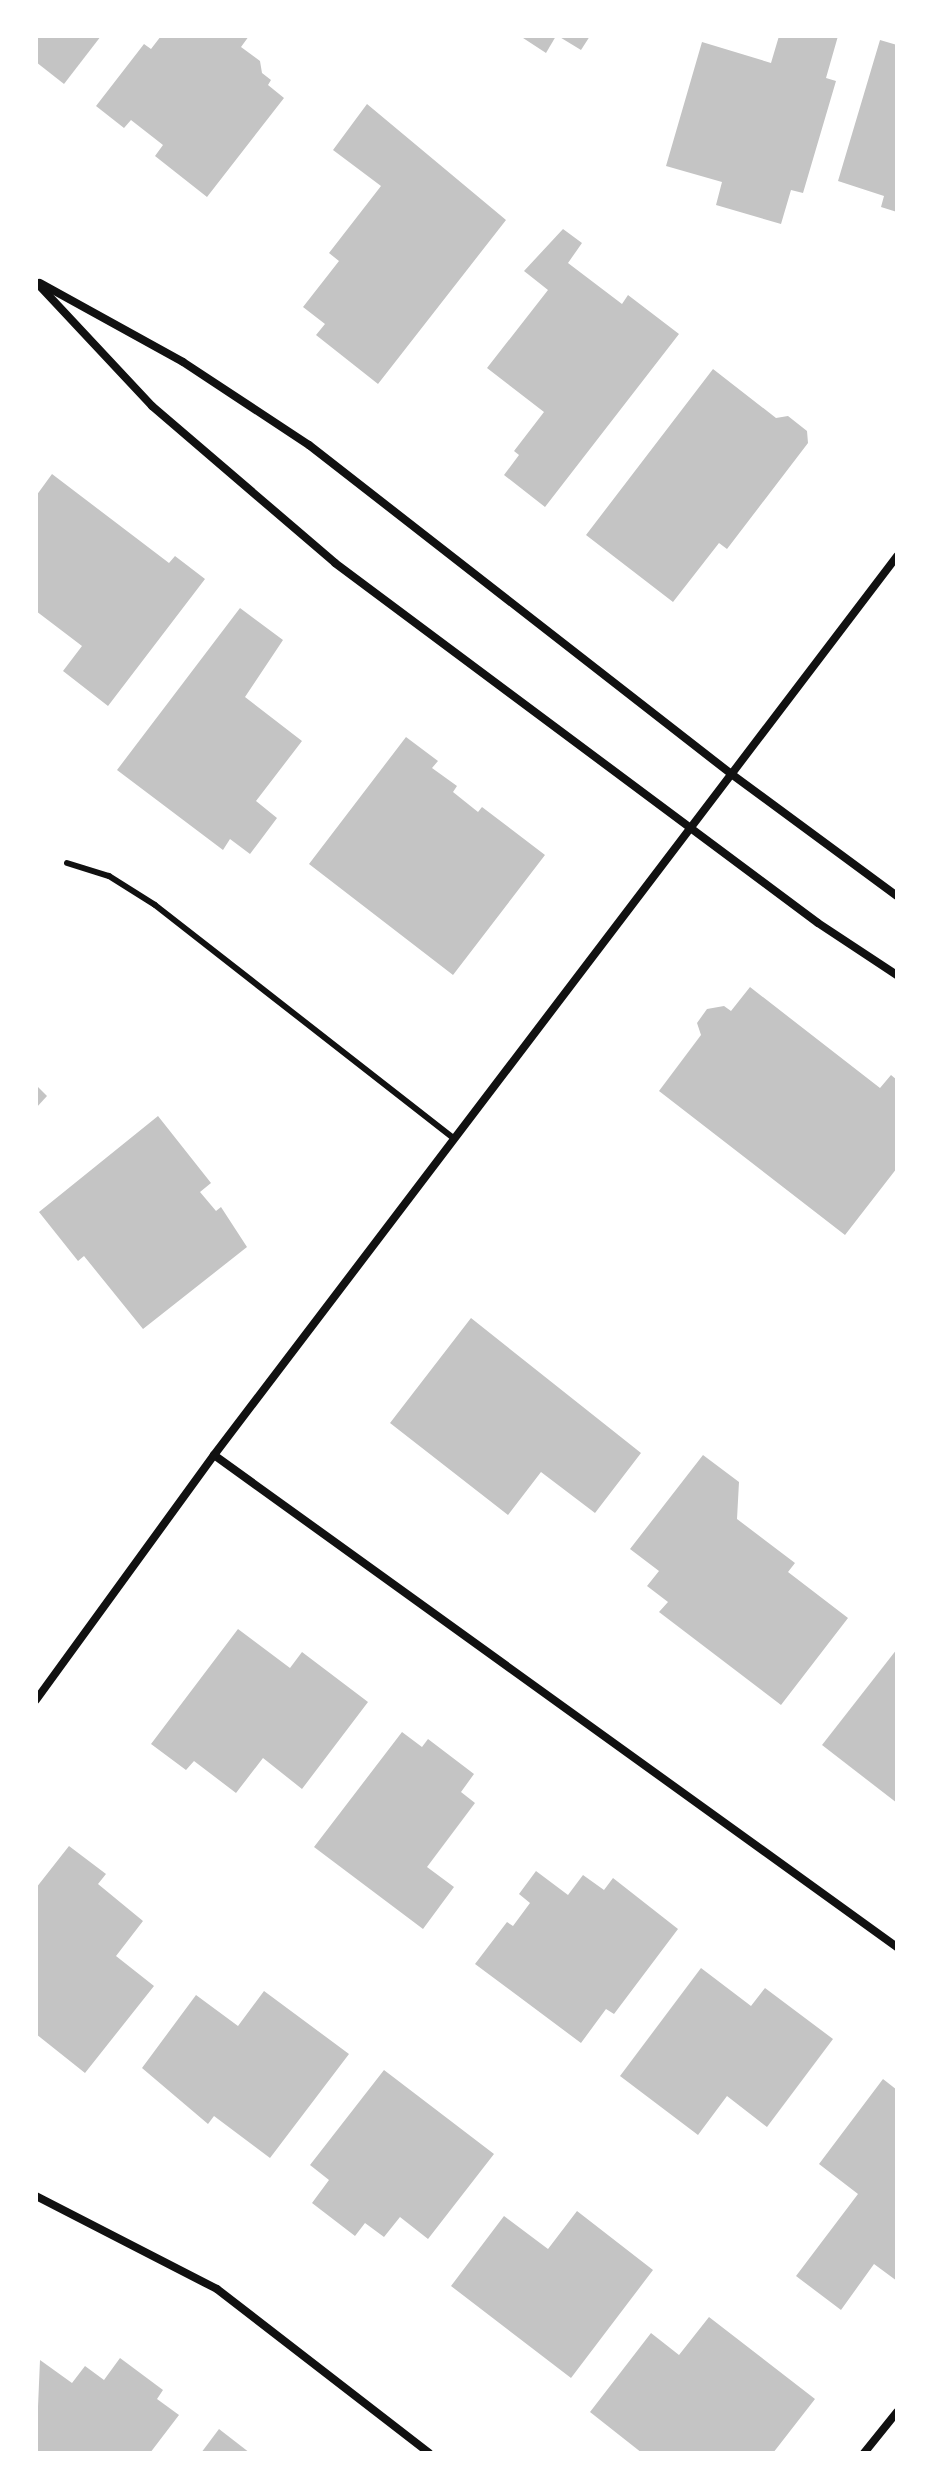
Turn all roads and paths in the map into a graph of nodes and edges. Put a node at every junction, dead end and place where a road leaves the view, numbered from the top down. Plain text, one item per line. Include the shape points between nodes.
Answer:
1 (36, 281) edge
2 (897, 556) edge
3 (730, 773) junction
4 (691, 826) junction
5 (67, 863) dead end
6 (897, 896) edge
7 (897, 975) edge
8 (455, 1139) junction
9 (214, 1455) junction
10 (36, 1700) edge
11 (897, 1947) edge
12 (36, 2196) edge
13 (897, 2412) edge
14 (429, 2453) edge
15 (864, 2453) edge

1 - 3 street via 183,362 309,445
1 - 4 street via 152,406 335,563
2 - 3 street
3 - 4 street
3 - 6 street
4 - 7 street via 818,923
4 - 8 street
5 - 8 lane via 109,876 155,905
8 - 9 street
9 - 10 street
9 - 11 street
12 - 14 street via 217,2289
13 - 15 street

